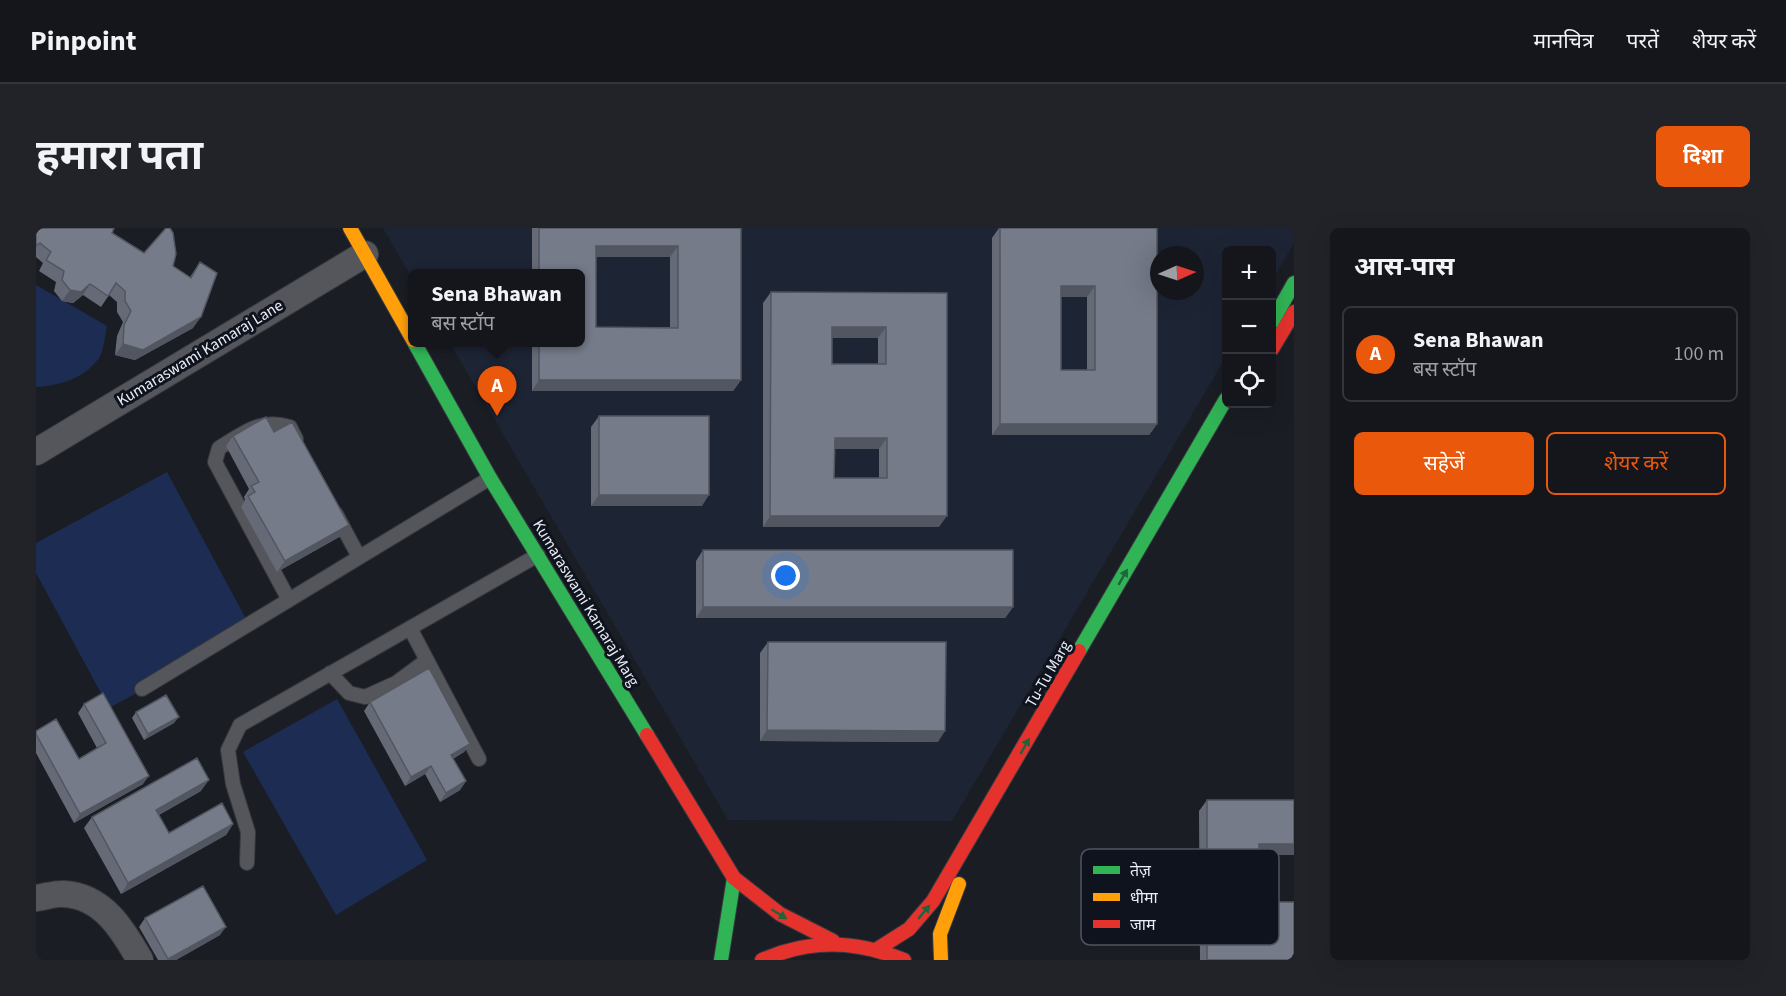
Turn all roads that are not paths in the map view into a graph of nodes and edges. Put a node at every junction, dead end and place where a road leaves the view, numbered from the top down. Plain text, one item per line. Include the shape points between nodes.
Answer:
1 (350, 228) edge
2 (365, 254) junction
3 (1294, 283) edge
4 (1294, 312) edge
5 (1276, 315) edge
6 (408, 330) edge
7 (1276, 343) edge
8 (417, 347) edge
9 (1222, 408) edge
10 (1237, 408) edge
11 (300, 447) edge
12 (36, 452) edge
13 (490, 478) junction
14 (327, 497) edge
15 (538, 555) junction
16 (359, 557) junction
17 (289, 600) junction
18 (410, 628) junction
19 (427, 660) junction
20 (330, 674) junction
21 (142, 689) dead end
22 (479, 759) dead end
23 (247, 863) dead end
24 (734, 878) junction
25 (36, 898) edge
26 (833, 941) junction
27 (879, 948) junction
28 (140, 960) edge
29 (721, 960) edge
30 (762, 960) edge
31 (904, 960) edge
32 (941, 960) edge

1 - 2 main road, Kumaraswami Kamaraj Marg
2 - 6 main road, Kumaraswami Kamaraj Marg
2 - 12 street, Kumaraswami Kamaraj Lane
3 - 5 main road
4 - 7 main road
8 - 13 main road, Kumaraswami Kamaraj Marg
27 -> 9 main road, Tu-Tu Marg via 909,929 933,901
10 - 32 main road, Tu-Tu Marg via 954,893 940,934
11 - 17 lane via 290,427 260,424 219,448 215,462
13 - 15 main road, Kumaraswami Kamaraj Marg
13 - 16 lane
14 - 16 lane
15 - 18 lane
15 - 24 main road, Kumaraswami Kamaraj Marg
16 - 17 lane
17 - 21 lane
18 - 19 lane
18 - 20 lane
19 - 20 lane via 396,683 366,698 349,693
19 - 22 lane
20 - 23 lane via 240,725 228,750 233,784 248,832
24 -> 26 main road, Kumaraswami Kamaraj Marg via 758,901 798,927
24 - 29 main road
25 - 28 street via 65,894 97,903 122,928
26 - 27 main road
26 - 30 main road via 806,943
27 - 31 main road

